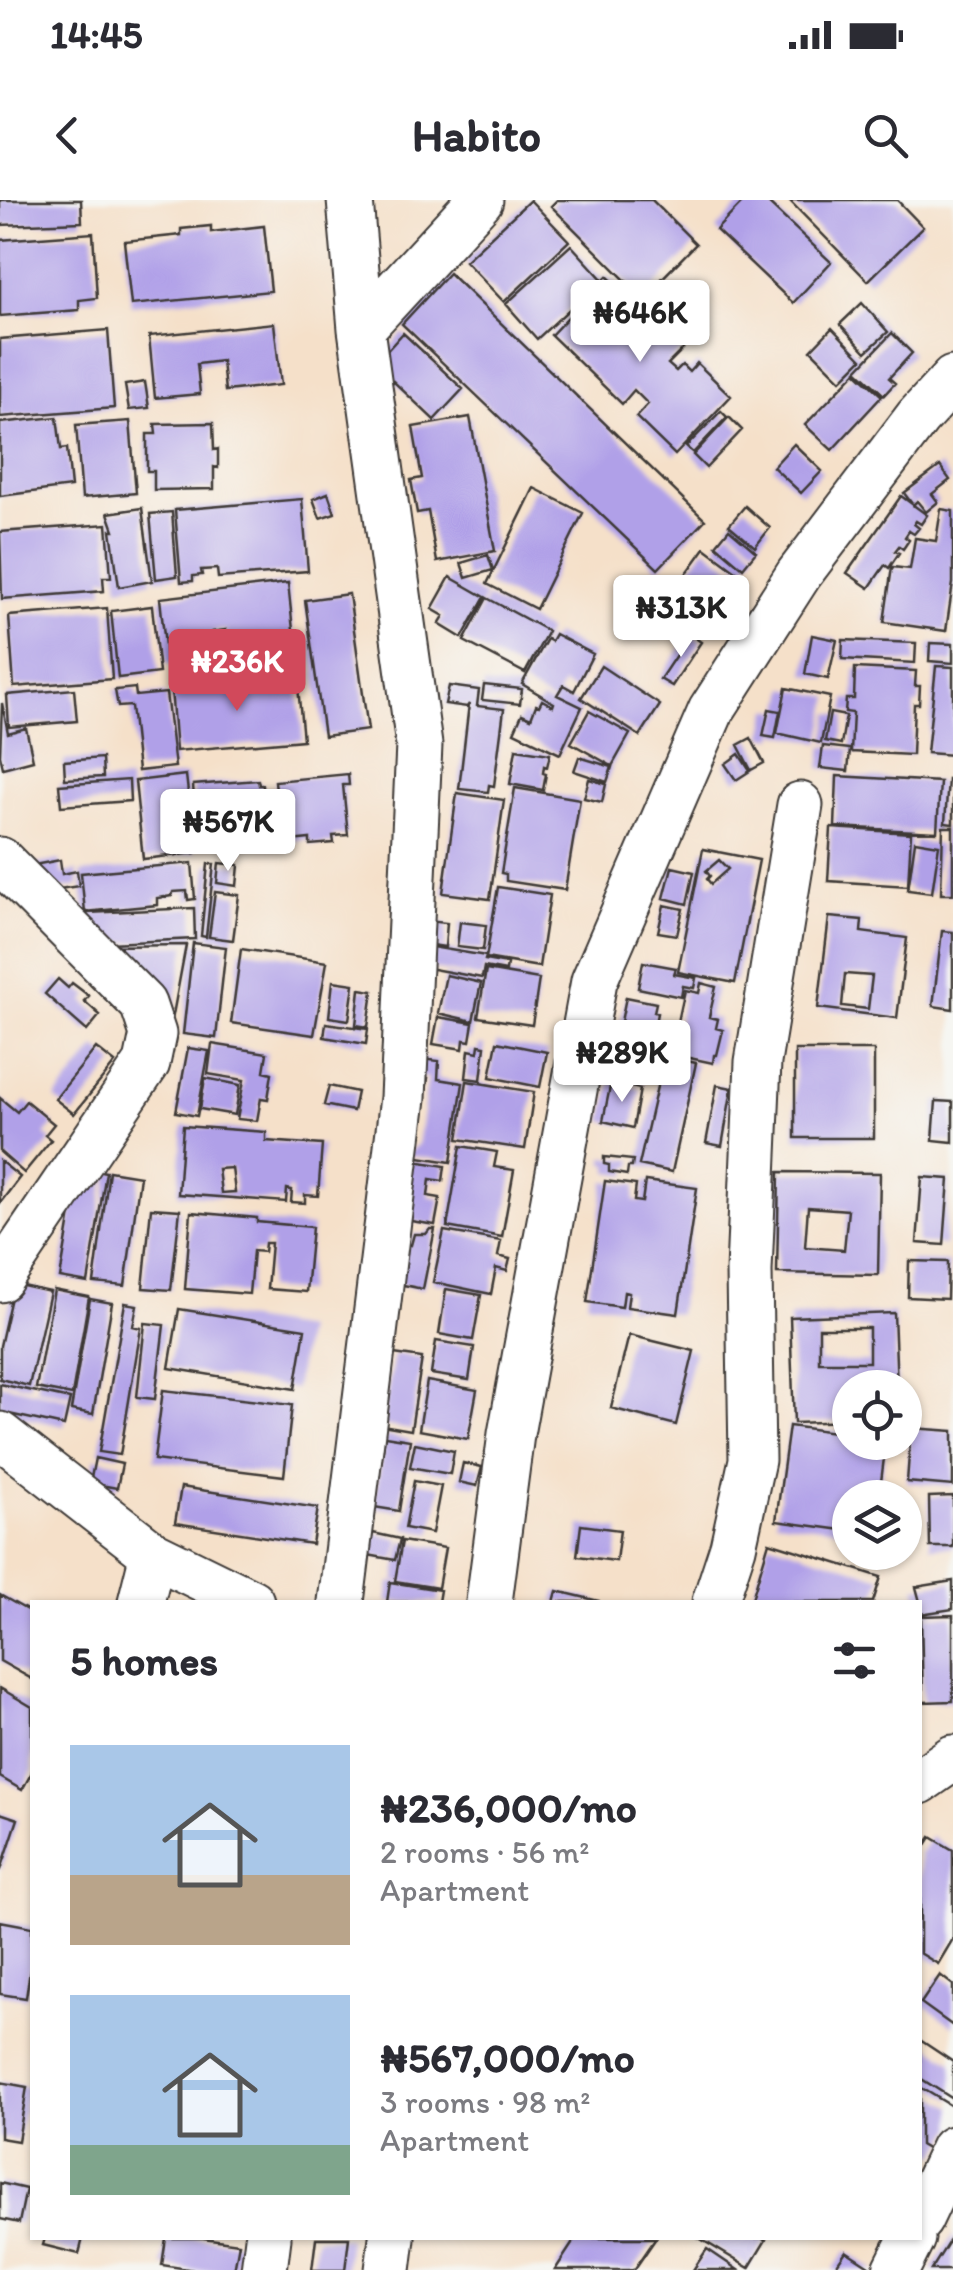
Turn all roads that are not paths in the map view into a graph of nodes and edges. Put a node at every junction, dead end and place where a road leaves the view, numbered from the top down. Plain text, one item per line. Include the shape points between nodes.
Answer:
1 (350, 200) edge
2 (480, 200) edge
3 (361, 329) junction
4 (953, 378) edge
5 (800, 805) dead end
6 (0, 859) edge
7 (0, 1280) edge
8 (0, 1435) edge
9 (153, 1554) junction
10 (142, 1600) edge
11 (248, 1600) edge
12 (341, 1600) edge
13 (490, 1600) edge
14 (716, 1600) edge
15 (953, 1758) edge
16 (922, 1780) edge
17 (953, 2149) edge
18 (922, 2216) edge
19 (268, 2240) edge
20 (392, 2240) edge
21 (911, 2240) edge
22 (264, 2270) edge
23 (388, 2270) edge
24 (896, 2270) edge

1 - 3 street
2 - 3 street
3 - 12 street via 419,745 404,1098
4 - 13 street via 799,574 711,710 594,981 511,1434
5 - 14 street via 758,1062 749,1271 752,1460
6 - 7 street via 142,1004 153,1034 147,1063
8 - 9 street
9 - 10 street
9 - 11 street
15 - 16 street
17 - 18 street
19 - 22 street
20 - 23 street
21 - 24 street

